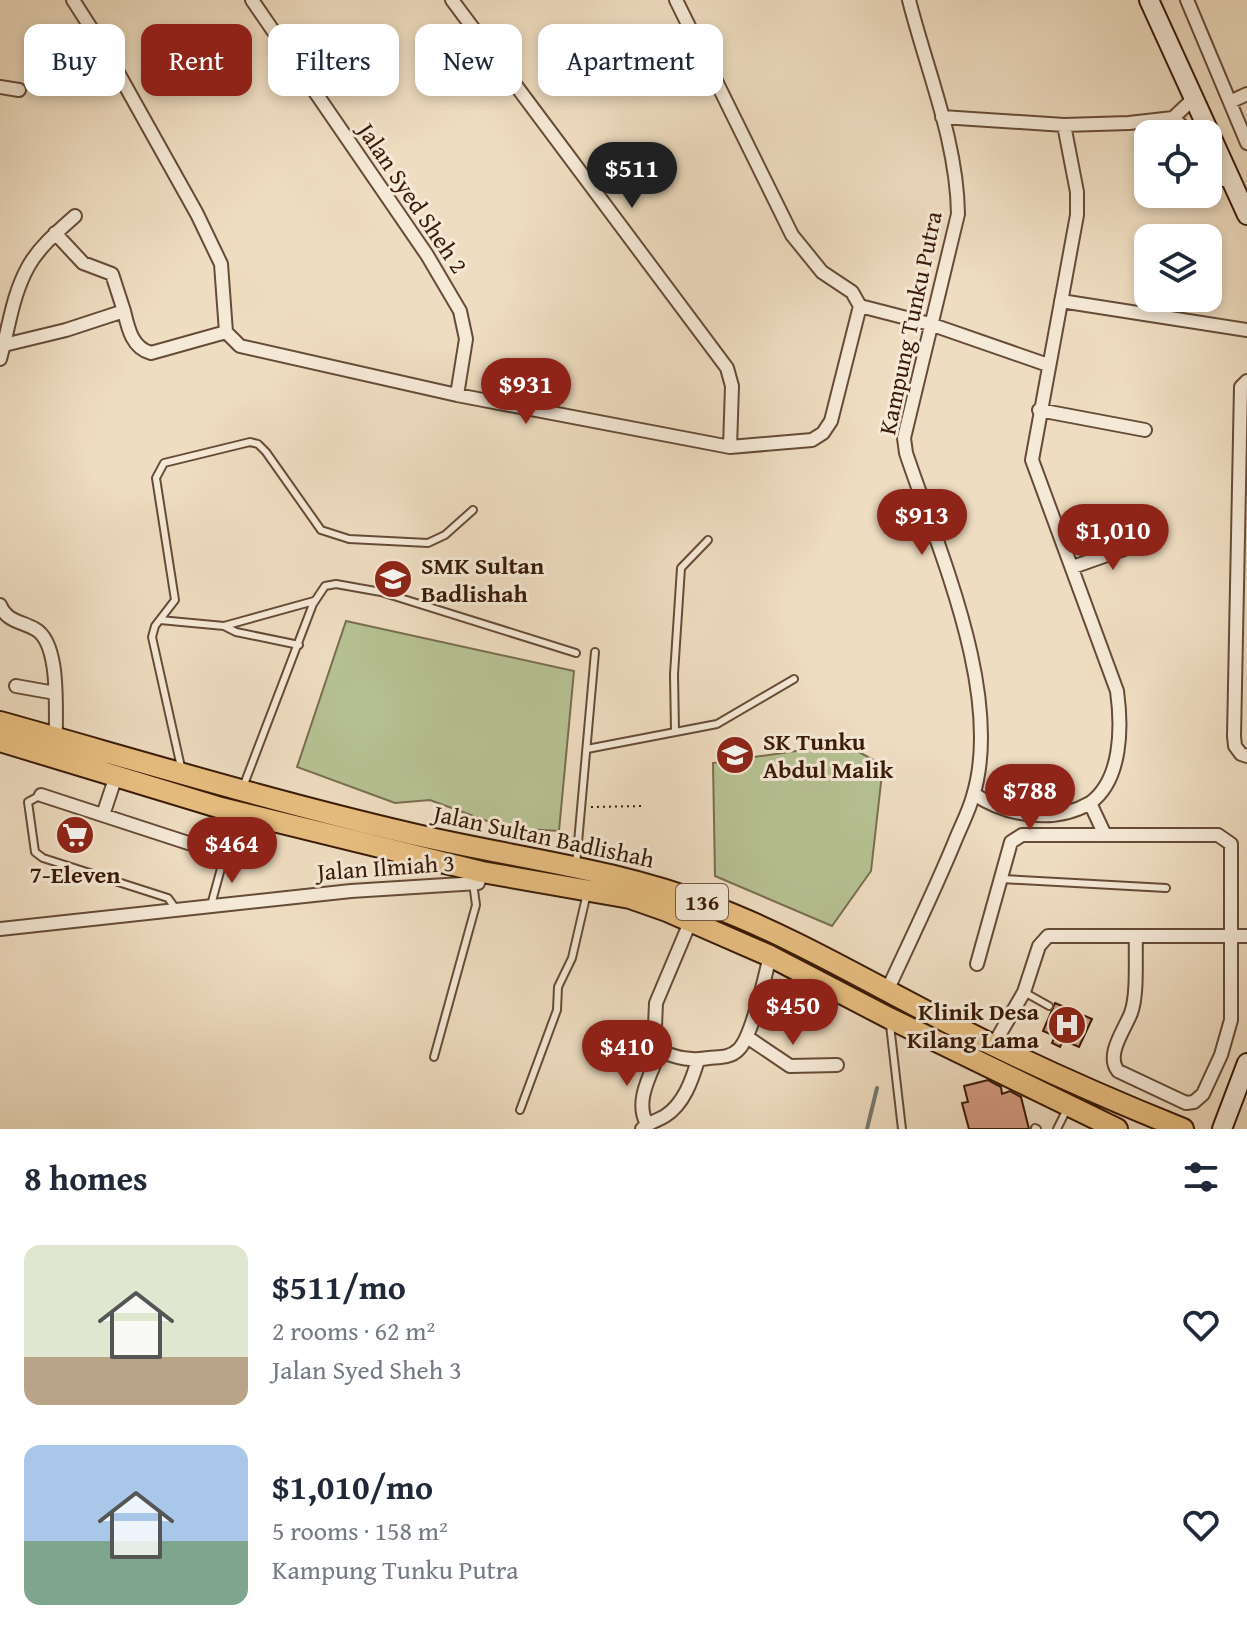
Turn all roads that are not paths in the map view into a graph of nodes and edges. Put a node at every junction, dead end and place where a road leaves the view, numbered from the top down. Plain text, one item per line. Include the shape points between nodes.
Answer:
1 (73, 0) edge
2 (252, 0) edge
3 (452, 0) edge
4 (676, 0) edge
5 (909, 0) edge
6 (1149, 0) edge
7 (1187, 0) edge
8 (0, 87) edge
9 (19, 90) dead end
10 (1247, 94) edge
11 (1193, 99) junction
12 (1230, 102) junction
13 (942, 117) junction
14 (1173, 118) junction
15 (1175, 120) edge
16 (1064, 125) junction
17 (1247, 143) edge
18 (1222, 177) edge
19 (1246, 212) edge
20 (75, 216) dead end
21 (55, 233) junction
22 (1061, 301) junction
23 (860, 306) junction
24 (124, 311) junction
25 (930, 324) junction
26 (1247, 330) edge
27 (229, 336) junction
28 (4, 345) junction
29 (0, 359) edge
30 (1048, 365) junction
31 (1247, 381) edge
32 (457, 395) junction
33 (1039, 410) junction
34 (1145, 430) dead end
35 (730, 447) junction
36 (473, 510) dead end
37 (708, 540) dead end
38 (1141, 543) dead end
39 (1073, 567) junction
40 (314, 601) junction
41 (0, 605) edge
42 (160, 620) junction
43 (224, 626) junction
44 (299, 645) junction
45 (595, 652) dead end
46 (576, 653) dead end
47 (794, 679) dead end
48 (16, 686) dead end
49 (55, 693) junction
50 (0, 722) edge
51 (675, 731) junction
52 (56, 737) junction
53 (0, 741) edge
54 (587, 749) junction
55 (1247, 756) edge
56 (182, 774) junction
57 (116, 776) junction
58 (242, 791) junction
59 (974, 794) junction
60 (41, 795) joint
61 (274, 799) junction
62 (1090, 803) junction
63 (103, 815) junction
64 (270, 820) junction
65 (1105, 835) junction
66 (222, 854) joint
67 (575, 868) junction
68 (478, 878) junction
69 (1002, 879) junction
70 (1166, 888) dead end
71 (587, 890) junction
72 (211, 905) junction
73 (177, 909) junction
74 (691, 920) junction
75 (0, 929) edge
76 (1232, 936) junction
77 (1247, 936) edge
78 (1136, 937) junction
79 (770, 956) junction
80 (977, 964) dead end
81 (887, 991) junction
82 (1024, 992) junction
83 (1049, 1006) dead end
84 (889, 1018) junction
85 (747, 1037) junction
86 (994, 1044) junction
87 (660, 1051) junction
88 (434, 1057) dead end
89 (698, 1060) junction
90 (1247, 1063) edge
91 (837, 1065) dead end
92 (1069, 1106) junction
93 (520, 1110) dead end
94 (645, 1126) edge
95 (902, 1129) edge
96 (1057, 1129) edge
97 (1117, 1129) edge
98 (1183, 1129) edge
99 (1222, 1129) edge

1 - 27 street via 221,264
2 - 32 street, Jalan Syed Sheh 2 via 460,311 466,339
3 - 35 street via 727,368 732,386
4 - 23 street via 792,235
5 - 13 street, Kampung Tunku Putra
6 - 11 street
7 - 12 street
8 - 9 street
10 - 12 street
11 - 14 street
11 - 19 street
12 - 17 street
13 - 16 street
13 - 25 street, Kampung Tunku Putra via 958,214
14 - 15 street
14 - 16 street
16 - 22 street via 1077,206
18 - 19 street
20 - 21 street
21 - 24 street via 83,263 112,274
21 - 28 street via 28,267
22 - 26 street
22 - 30 street
23 - 25 street
23 - 35 street via 831,421 823,433 812,440
24 - 27 street via 142,351
24 - 28 street
25 - 30 street
25 - 59 street, Kampung Tunku Putra via 904,438 977,680 981,724
27 - 32 street via 240,346
28 - 29 street
30 - 33 street
31 - 55 street via 1241,387 1234,736 1235,746
32 - 35 street
33 - 34 street
33 - 39 street via 1032,460
36 - 42 lane via 428,543 349,539 321,530 258,444 164,463 156,478 175,600
37 - 51 lane via 681,568
38 - 39 street
39 - 62 street via 1119,708 1115,768 1100,796
40 - 43 lane
40 - 44 lane
40 - 46 lane via 325,586 336,584 381,592
41 - 49 street via 4,614 37,629 48,643
42 - 43 lane
42 - 56 lane via 152,637
43 - 44 lane
44 - 58 lane
45 - 54 lane
47 - 51 lane via 717,724
48 - 49 street
49 - 52 street
50 - 52 main road, Jalan Sultan Badlishah / 136
51 - 54 lane
52 - 56 main road, Jalan Sultan Badlishah / 136
53 - 57 main road, Jalan Sultan Badlishah / 136
54 - 67 lane
56 - 58 main road, Jalan Sultan Badlishah / 136
57 - 63 street
57 - 64 main road, Jalan Sultan Badlishah / 136
58 - 61 main road, Jalan Sultan Badlishah / 136
59 - 62 street via 997,807 1041,815
59 - 81 street, Kampung Tunku Putra
60 - 63 street
60 - 73 lane via 28,802 35,852 168,898
61 - 64 main road via 260,806 260,813
61 - 67 main road, Jalan Sultan Badlishah / 136 via 461,846
62 - 65 street
63 - 66 street
64 - 68 main road, Jalan Sultan Badlishah / 136
65 - 69 street via 1022,835 1011,842
65 - 76 street via 1226,838 1231,844
66 - 72 lane
67 - 81 main road, Jalan Sultan Badlishah / 136 via 711,905
68 - 71 main road, Jalan Sultan Badlishah / 136
68 - 72 street, Jalan Ilmiah 3
68 - 88 lane via 476,905
69 - 70 lane
69 - 80 street
71 - 74 main road, Jalan Sultan Badlishah / 136 via 630,898
71 - 93 lane via 572,958 558,987 557,1010
72 - 73 street, Jalan Ilmiah 3
73 - 75 street, Jalan Ilmiah 3
74 - 79 main road, Jalan Sultan Badlishah / 136
74 - 87 street via 656,1003
76 - 77 street
76 - 78 street
76 - 78 street via 1231,1020 1203,1094 1186,1103 1118,1071 1112,1060 1133,1008
78 - 82 street via 1048,936 1039,946
79 - 84 main road, Jalan Sultan Badlishah / 136
79 - 85 street
81 - 86 main road, Jalan Sultan Badlishah / 136
82 - 83 lane
82 - 86 street
84 - 92 main road, Jalan Sultan Badlishah / 136
84 - 95 lane
85 - 89 street via 729,1056
85 - 91 street via 790,1066
86 - 98 main road, Jalan Sultan Badlishah / 136
87 - 89 street
87 - 94 street via 642,1098
89 - 94 street via 689,1087 668,1114
90 - 99 street
92 - 96 lane
92 - 97 main road, Jalan Sultan Badlishah / 136

